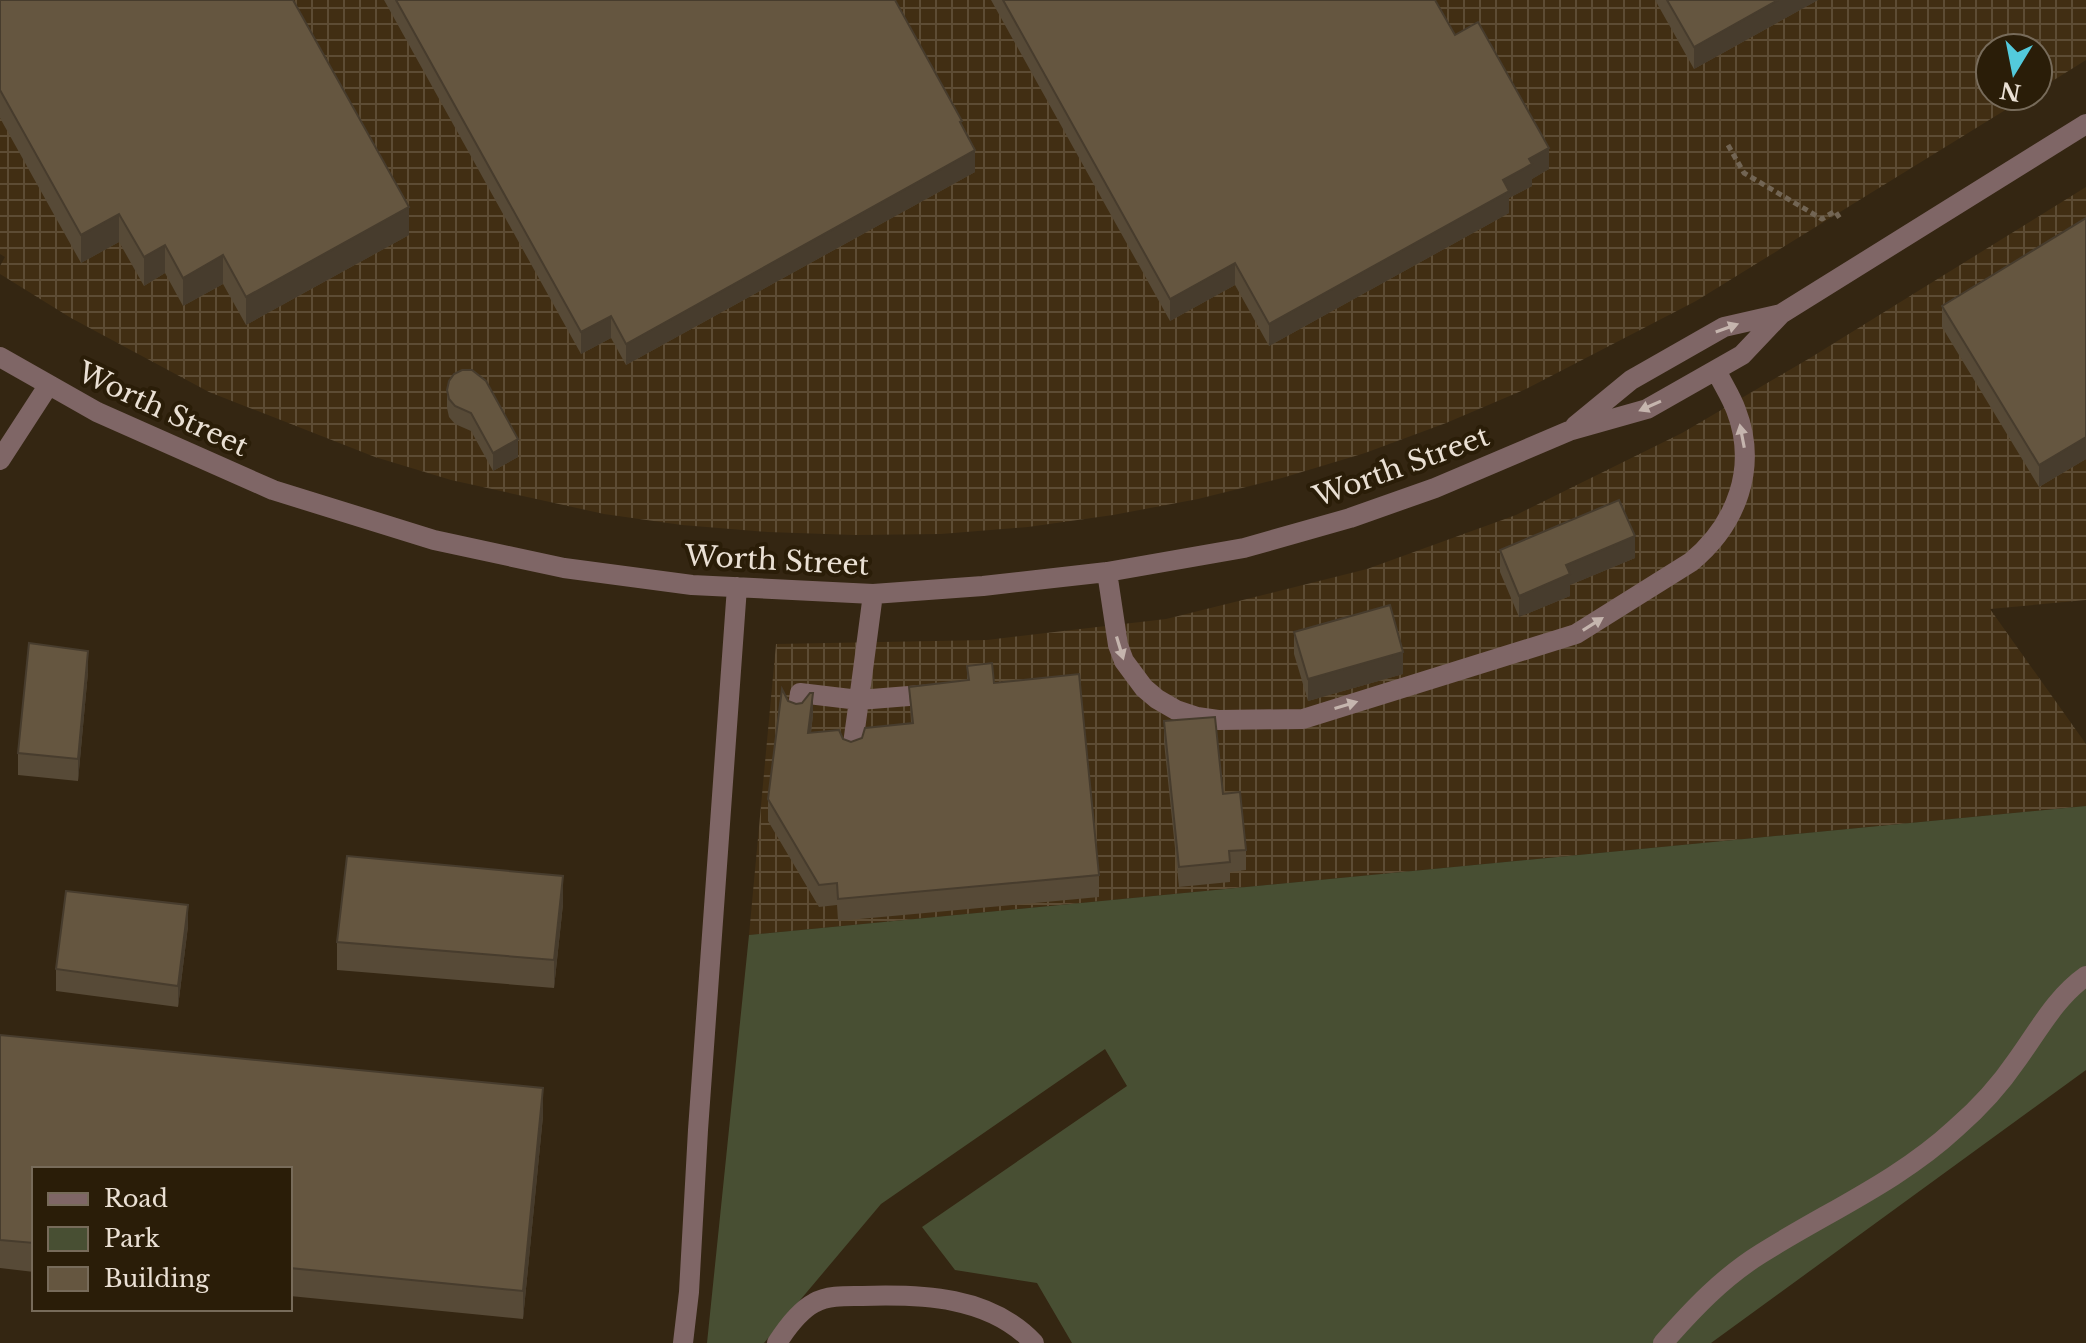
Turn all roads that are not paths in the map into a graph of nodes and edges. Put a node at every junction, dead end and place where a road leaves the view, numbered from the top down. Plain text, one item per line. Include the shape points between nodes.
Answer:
1 (2086, 124) edge
2 (1781, 314) junction
3 (0, 357) edge
4 (1716, 370) junction
5 (48, 386) junction
6 (1569, 431) junction
7 (0, 460) edge
8 (1107, 572) junction
9 (737, 587) junction
10 (873, 594) junction
11 (954, 692) edge
12 (859, 700) junction
13 (797, 713) edge
14 (852, 751) edge
15 (2086, 976) edge
16 (683, 1343) edge
17 (777, 1343) edge
18 (1034, 1343) edge
19 (1663, 1343) edge

1 - 2 street, Worth Street
2 - 4 street, Worth Street via 1742,355
6 -> 2 street, Worth Street via 1631,380 1724,327
3 - 5 street, Worth Street
4 -> 6 street, Worth Street via 1647,409
8 -> 4 street via 1118,645 1128,668 1144,688 1176,710 1218,720 1303,719 1576,634 1691,562 1708,548 1733,512 1745,448 1735,408
5 - 7 street
5 - 9 street, Worth Street via 171,446 347,515 564,568
6 - 8 street, Worth Street via 1350,518 1244,548
8 - 10 street, Worth Street
9 - 10 street, Worth Street
9 - 16 street
10 - 12 street
11 - 12 street
12 - 13 street via 800,693
12 - 14 street
15 - 19 street via 2060,999 2015,1064 1954,1130 1867,1193 1734,1272
17 - 18 street via 815,1302 834,1296 906,1295 976,1307 1010,1323

